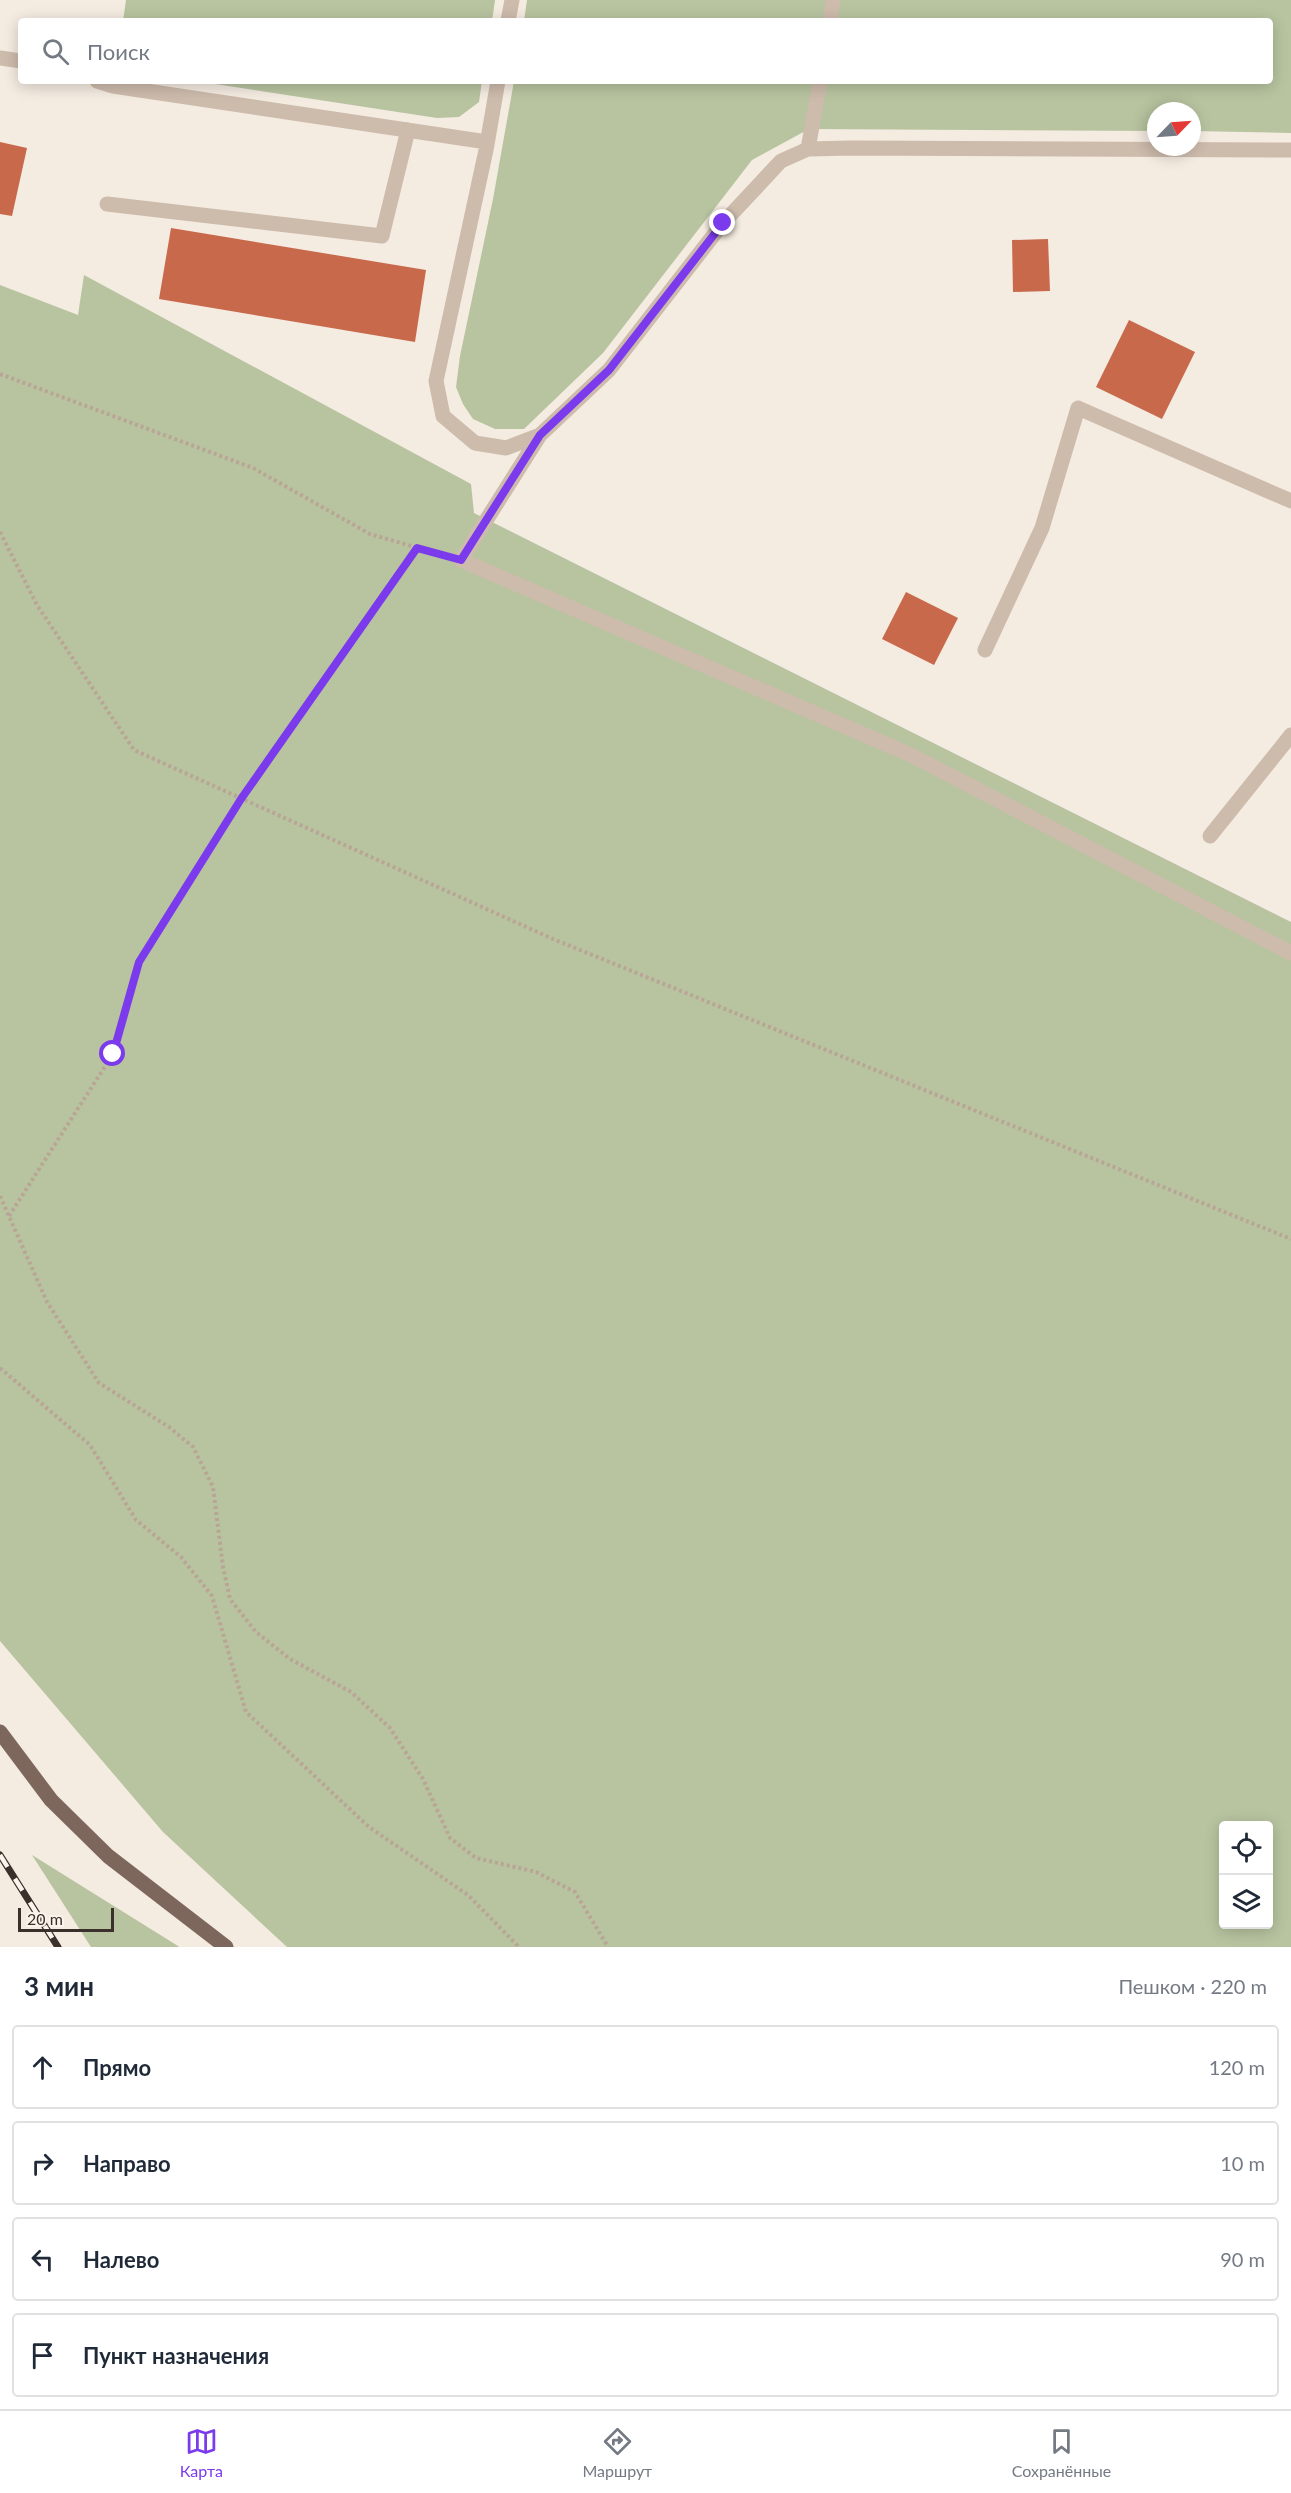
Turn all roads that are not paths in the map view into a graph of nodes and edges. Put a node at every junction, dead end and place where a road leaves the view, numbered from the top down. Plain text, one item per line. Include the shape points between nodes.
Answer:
1 (512, 0) edge
2 (833, 0) edge
3 (509, 18) edge
4 (830, 18) edge
5 (0, 58) edge
6 (18, 61) edge
7 (107, 84) edge
8 (497, 84) edge
9 (819, 84) edge
10 (408, 130) junction
11 (487, 142) junction
12 (808, 149) junction
13 (1291, 150) edge
14 (107, 204) dead end
15 (540, 435) junction
16 (1291, 501) edge
17 (985, 650) dead end
18 (1291, 735) edge
19 (1210, 836) dead end
20 (1291, 952) edge
21 (0, 1732) edge
22 (226, 1947) edge

1 - 3 street
2 - 4 street
5 - 6 street
7 - 10 street
8 - 11 street
9 - 12 street
10 - 11 street
10 - 14 street via 382,236
11 - 15 street via 436,381 443,416 474,443 506,448
12 - 13 street
12 - 15 street via 781,161 731,215 609,370
15 - 20 street via 461,560 911,755
16 - 17 street via 1078,408 1042,528
18 - 19 street
21 - 22 main road via 51,1800 108,1856

